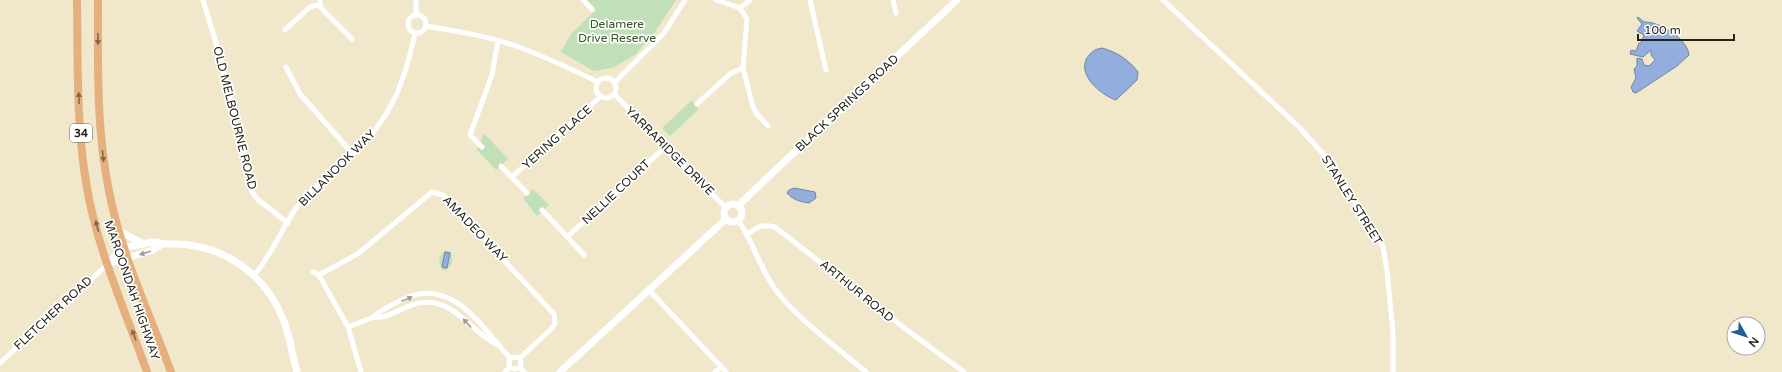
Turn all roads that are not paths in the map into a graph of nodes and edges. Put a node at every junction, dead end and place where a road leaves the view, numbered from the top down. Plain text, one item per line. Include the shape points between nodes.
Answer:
1 (77, 0) edge
2 (98, 0) edge
3 (203, 0) edge
4 (416, 0) edge
5 (583, 0) edge
6 (685, 0) edge
7 (716, 0) edge
8 (750, 0) edge
9 (810, 0) edge
10 (894, 0) edge
11 (957, 0) edge
12 (1163, 0) edge
13 (320, 2) edge
14 (740, 8) junction
15 (592, 9) dead end
16 (896, 13) dead end
17 (416, 15) junction
18 (426, 26) junction
19 (285, 30) dead end
20 (415, 33) junction
21 (352, 39) dead end
22 (498, 40) junction
23 (286, 67) dead end
24 (743, 68) junction
25 (826, 70) dead end
26 (598, 82) junction
27 (615, 82) junction
28 (614, 94) junction
29 (601, 96) junction
30 (697, 104) dead end
31 (768, 126) dead end
32 (482, 147) dead end
33 (665, 147) junction
34 (353, 154) junction
35 (501, 166) dead end
36 (512, 177) junction
37 (527, 193) dead end
38 (738, 206) junction
39 (726, 208) junction
40 (542, 210) dead end
41 (726, 219) junction
42 (738, 220) junction
43 (288, 223) junction
44 (119, 231) junction
45 (748, 234) junction
46 (568, 237) junction
47 (144, 244) junction
48 (162, 244) junction
49 (124, 249) junction
50 (584, 255) dead end
51 (127, 258) junction
52 (108, 264) junction
53 (313, 272) dead end
54 (254, 275) junction
55 (319, 275) junction
56 (649, 290) junction
57 (373, 317) junction
58 (348, 327) junction
59 (498, 346) junction
60 (510, 358) junction
61 (520, 358) junction
62 (0, 362) edge
63 (510, 367) junction
64 (520, 367) junction
65 (721, 367) junction
66 (147, 372) edge
67 (171, 372) edge
68 (297, 372) edge
69 (361, 372) edge
70 (505, 372) edge
71 (524, 372) edge
72 (560, 372) edge
73 (715, 372) edge
74 (726, 372) edge
75 (866, 372) edge
76 (964, 372) edge
77 (1393, 372) edge

52 -> 1 highway, MAROONDAH HIGHWAY / 34 via 86,183 83,160
2 -> 44 highway, MAROONDAH HIGHWAY / 34 via 100,125 105,170
3 - 43 street, OLD MELBOURNE ROAD via 222,65 252,192 257,199
4 - 17 street
5 - 15 street
6 - 27 street via 664,33
7 - 14 street
8 - 14 street
9 - 25 street
10 - 16 street
11 - 38 main road, BLACK SPRINGS ROAD
12 - 77 street, STANLEY STREET via 1299,127 1324,155 1373,230 1382,248 1387,271 1393,332
13 - 19 street via 310,7
13 - 21 street via 320,7
14 - 24 street via 747,19
17 - 18 street via 424,18
17 - 20 street via 408,24 410,30
18 - 20 street via 423,31
18 - 22 street
20 - 34 street, BILLANOOK WAY via 406,74 390,109 373,133
22 - 26 street via 538,54
22 - 32 street via 492,75 470,135
23 - 34 street via 300,94
24 - 30 street via 730,73
24 - 31 street via 753,107
26 - 27 street via 607,78
26 - 29 street via 597,92
27 - 28 street
28 - 29 street via 609,97
28 - 33 street, YARRARIDGE DRIVE
29 - 36 street, YERING PLACE
33 - 39 street, YARRARIDGE DRIVE
33 - 46 street, NELLIE COURT
34 - 43 street, BILLANOOK WAY via 308,194
35 - 36 street, YERING PLACE
36 - 37 street, YERING PLACE
38 - 39 main road
38 - 42 main road via 742,213
39 - 41 main road
40 - 46 street
41 - 42 main road via 731,222
41 - 56 main road
42 - 45 street
43 - 54 street, BILLANOOK WAY via 272,252
44 - 47 main road
44 - 49 highway, MAROONDAH HIGHWAY / 34
45 - 75 street via 771,283 783,299
45 - 76 street, ARTHUR ROAD via 764,224 775,227
46 - 50 street
47 - 48 main road
47 - 49 main road
48 -> 51 main road via 153,250
48 - 54 main road via 210,248 239,263
49 - 51 highway, MAROONDAH HIGHWAY / 34
49 - 52 main road
51 - 52 main road
51 - 67 highway, MAROONDAH HIGHWAY / 34
52 - 62 street, FLETCHER ROAD
66 -> 52 highway, MAROONDAH HIGHWAY / 34
53 - 55 street
54 - 68 main road via 271,295 284,321
55 - 58 street
55 - 61 street, AMADEO WAY via 359,253 432,192 438,192 554,314 555,323 552,328
56 - 65 street
56 - 72 main road
57 - 58 street
59 -> 57 street via 486,340 458,313 441,304 419,303 388,316
57 -> 59 street via 379,311 409,297 422,294 439,295 462,305
58 - 69 street
59 - 60 street
60 - 61 street
60 - 63 street
61 - 64 street
63 - 64 street
63 - 70 street
64 - 71 street
65 - 73 street
65 - 74 street

